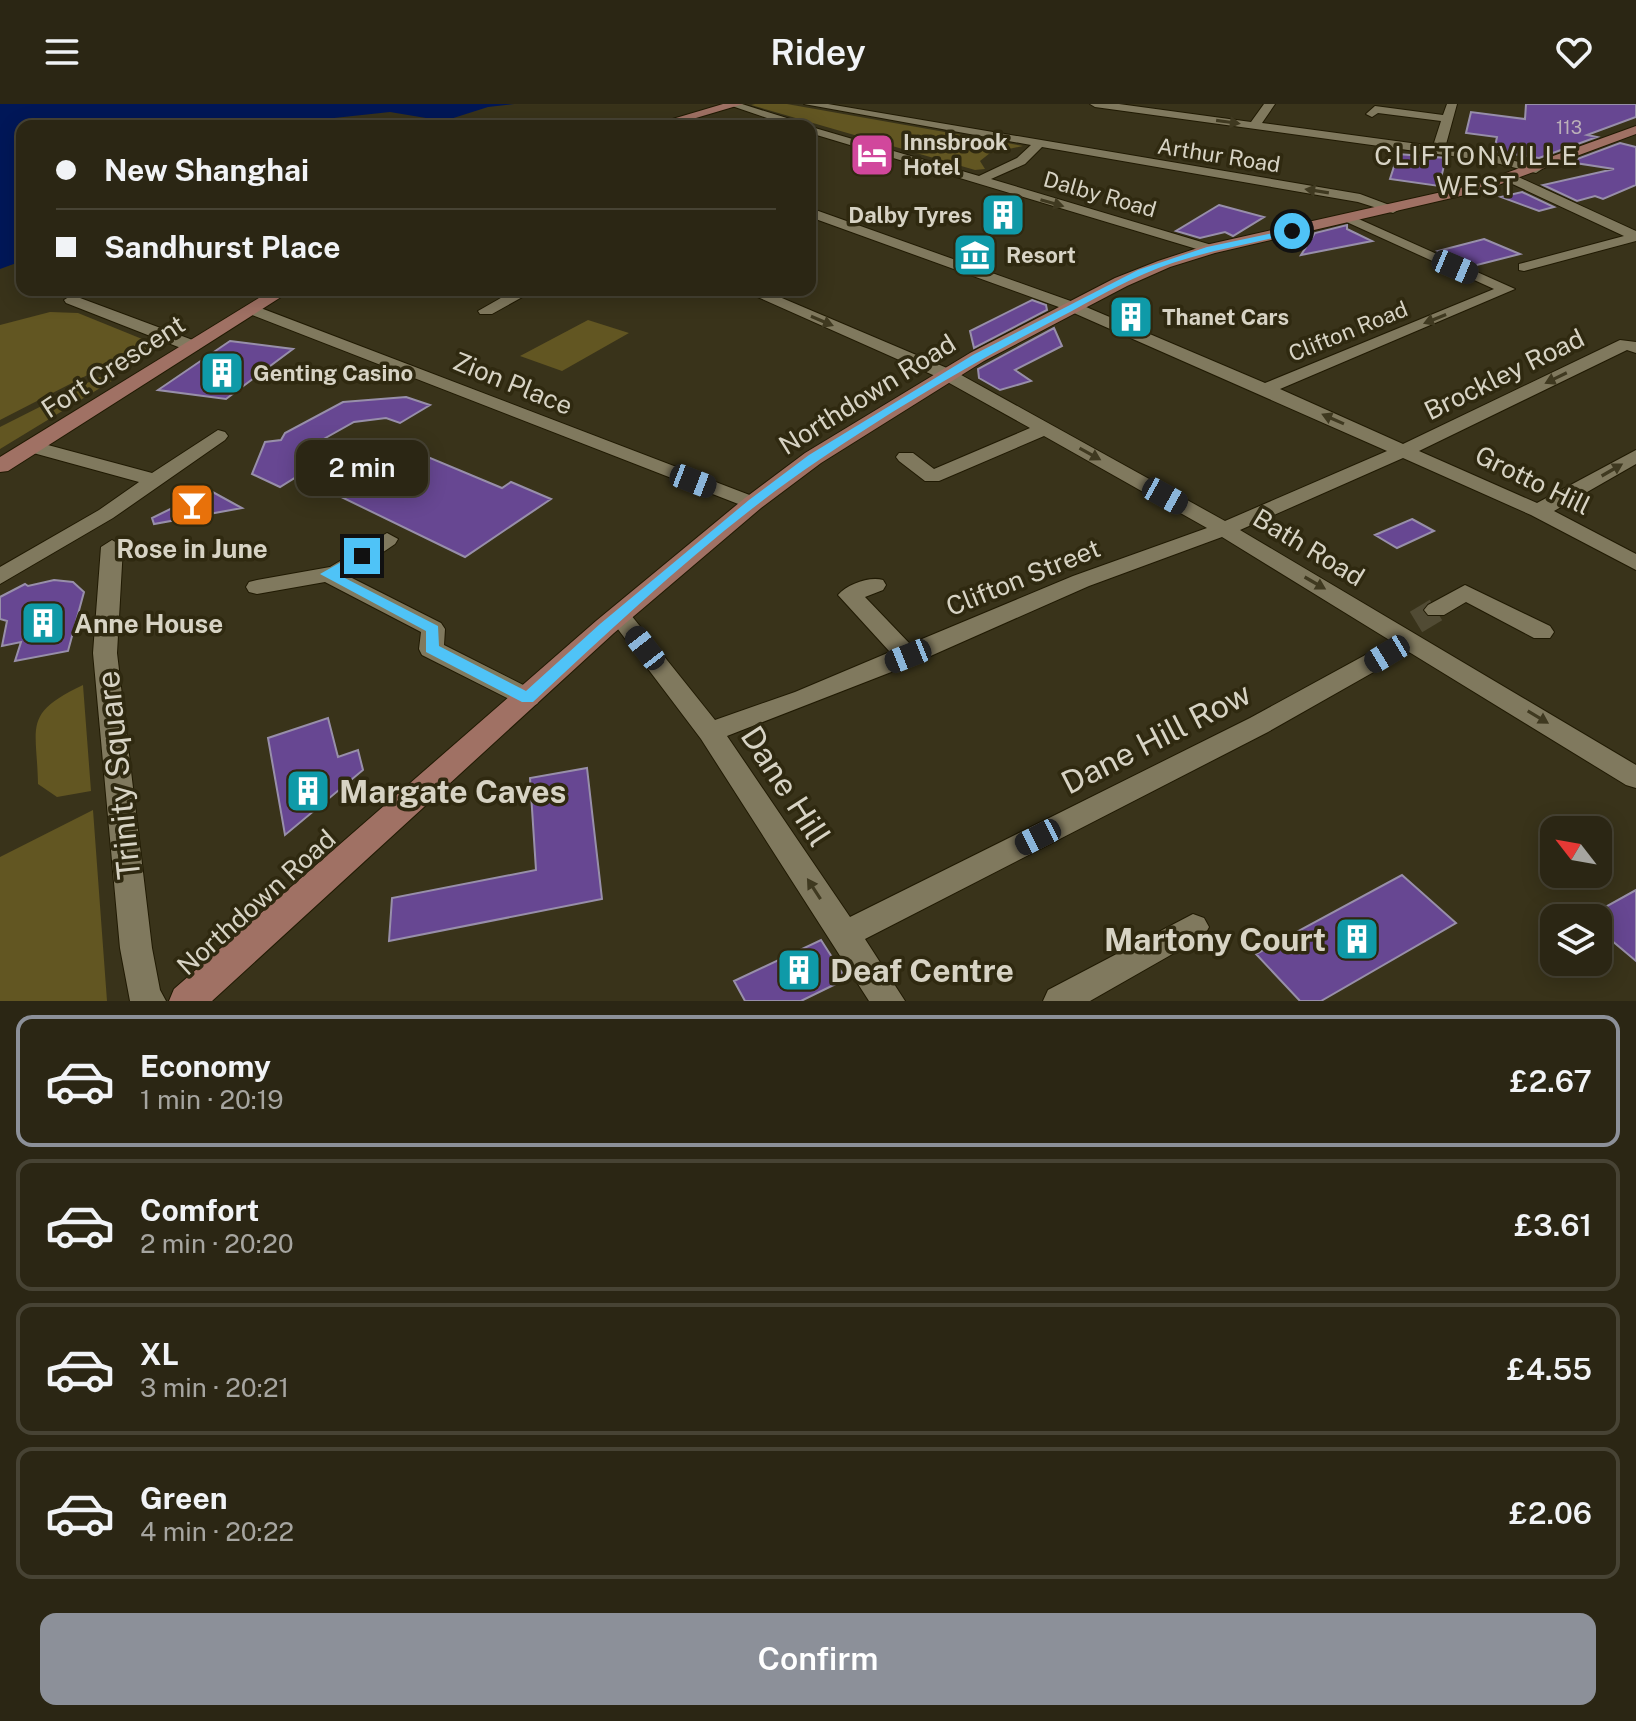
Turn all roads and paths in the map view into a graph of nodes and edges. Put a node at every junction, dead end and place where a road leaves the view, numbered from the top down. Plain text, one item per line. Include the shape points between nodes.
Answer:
1 (736, 104) edge
2 (809, 104) edge
3 (1095, 104) edge
4 (1270, 104) edge
5 (1452, 104) edge
6 (1372, 114) dead end
7 (1448, 119) junction
8 (677, 120) edge
9 (784, 120) edge
10 (1254, 126) junction
11 (1636, 130) edge
12 (816, 131) edge
13 (1038, 145) junction
14 (1438, 150) junction
15 (1536, 169) junction
16 (1510, 178) junction
17 (977, 181) junction
18 (1393, 209) junction
19 (816, 214) edge
20 (1347, 219) junction
21 (1636, 237) edge
22 (1210, 249) junction
23 (1551, 261) junction
24 (1524, 267) dead end
25 (1578, 272) dead end
26 (275, 296) edge
27 (515, 296) edge
28 (764, 296) edge
29 (72, 300) dead end
30 (1073, 307) junction
31 (253, 310) junction
32 (486, 311) dead end
33 (192, 346) junction
34 (1631, 346) edge
35 (948, 375) junction
36 (1265, 389) junction
37 (1045, 429) junction
38 (218, 436) dead end
39 (33, 447) junction
40 (1405, 450) junction
41 (1636, 456) edge
42 (906, 457) dead end
43 (0, 466) edge
44 (153, 479) junction
45 (753, 503) junction
46 (1538, 511) junction
47 (1224, 529) junction
48 (387, 539) dead end
49 (112, 547) dead end
50 (1636, 563) edge
51 (327, 574) junction
52 (0, 577) edge
53 (875, 585) dead end
54 (257, 587) dead end
55 (619, 615) junction
56 (1416, 626) junction
57 (1542, 632) dead end
58 (908, 656) junction
59 (528, 698) junction
60 (710, 732) junction
61 (1636, 778) edge
62 (1193, 927) dead end
63 (844, 935) junction
64 (149, 1001) edge
65 (187, 1001) edge
66 (888, 1001) edge
67 (1060, 1001) edge

1 - 8 main road
1 - 9 street
2 - 13 street, Arthur Road
3 -> 10 street
4 - 10 street
5 - 7 street
6 - 7 street via 1375,109
7 - 14 street
10 - 14 street
11 - 15 main road, Northdown Road
12 - 17 street, Dalby Road
13 - 17 street via 1021,161
18 -> 13 street, Arthur Road via 1360,198
14 - 15 street
15 - 16 main road, Northdown Road
16 - 18 main road, Northdown Road
16 - 21 street
17 -> 22 street, Dalby Road
18 - 20 main road, Northdown Road
19 - 30 street, Grotto Hill
20 - 22 main road, Northdown Road
20 -> 36 street, Clifton Road via 1507,289
21 - 23 street
22 - 30 main road, Northdown Road via 1141,272
23 - 24 street
23 - 25 street
26 - 31 main road, Fort Crescent
27 - 32 street
28 -> 35 street, Bath Road
29 - 33 street
30 - 35 main road, Northdown Road
30 - 36 street, Grotto Hill
31 - 33 main road, Fort Crescent
31 - 45 street, Zion Place
33 - 39 main road, Fort Crescent
34 -> 40 street, Brockley Road
35 - 37 street, Bath Road
35 - 45 main road, Northdown Road via 813,458
40 -> 36 street, Grotto Hill
37 - 42 street via 932,477
37 -> 47 street, Bath Road
38 - 44 street
39 - 43 main road, Fort Crescent
39 - 44 street
40 - 46 street, Grotto Hill
40 - 47 street, Brockley Road
46 -> 41 street
44 - 52 street via 95,521
45 - 55 main road, Northdown Road
46 - 50 street, Grotto Hill
47 -> 56 street, Bath Road
47 - 58 street, Clifton Street via 1081,581
48 - 51 street via 337,573
49 - 64 street, Trinity Square via 105,653 136,948
51 - 54 street
51 - 59 street via 433,629 431,649
53 - 58 street via 850,595
55 - 59 main road, Northdown Road
55 - 60 street, Dane Hill
56 - 57 street, Dane Hill Row via 1465,592
56 -> 61 street, Bath Road
56 - 63 street, Dane Hill Row via 1259,725
58 - 60 street, Clifton Street
59 - 65 main road, Northdown Road
63 -> 60 street, Dane Hill
62 - 67 street
63 - 66 street, Dane Hill

